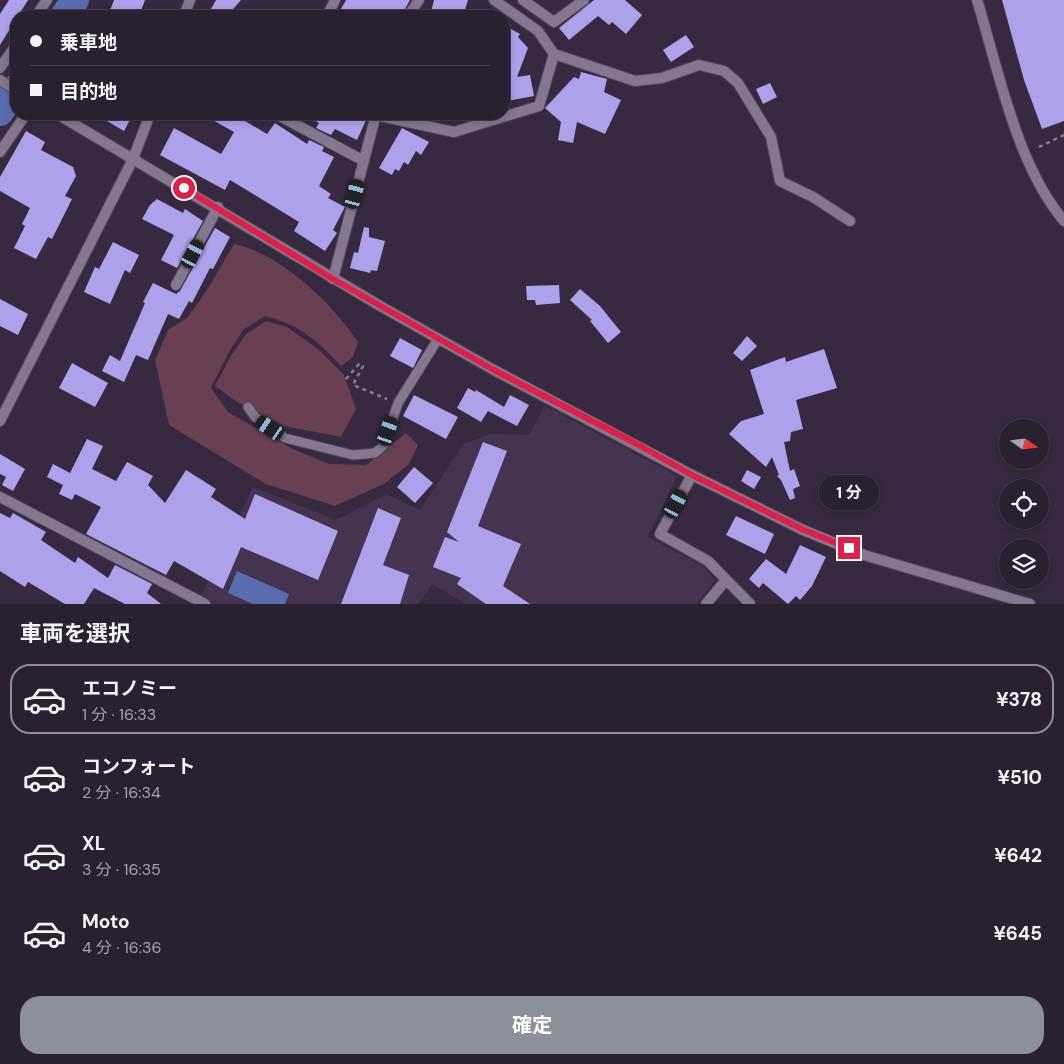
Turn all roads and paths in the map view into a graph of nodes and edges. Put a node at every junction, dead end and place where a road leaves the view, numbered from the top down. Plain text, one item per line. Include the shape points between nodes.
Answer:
1 (494, 0) edge
2 (524, 0) edge
3 (584, 0) edge
4 (977, 0) edge
5 (508, 10) edge
6 (510, 11) edge
7 (10, 53) edge
8 (554, 54) junction
9 (0, 68) edge
10 (510, 115) edge
11 (22, 120) edge
12 (67, 120) edge
13 (148, 120) edge
14 (288, 120) edge
15 (374, 120) edge
16 (398, 120) edge
17 (493, 120) edge
18 (1064, 135) edge
19 (1039, 147) dead end
20 (0, 152) edge
21 (133, 159) junction
22 (364, 161) junction
23 (218, 207) junction
24 (850, 221) dead end
25 (1064, 221) edge
26 (333, 279) junction
27 (176, 284) dead end
28 (438, 339) junction
29 (346, 379) dead end
30 (398, 403) junction
31 (248, 407) dead end
32 (0, 421) edge
33 (692, 475) junction
34 (0, 497) edge
35 (726, 580) junction
36 (202, 603) edge
37 (706, 604) edge
38 (750, 604) edge
39 (1030, 604) edge

1 - 5 street
2 - 3 street via 554,22
4 - 25 street via 1025,157 1048,202
6 - 8 street via 538,31
7 - 9 street
8 - 10 street via 539,106
8 - 24 street via 635,81 662,78 699,65 724,72 738,83 771,137 780,181
11 - 20 street
12 - 21 street
13 - 21 street
14 - 22 street
15 - 22 street
16 - 17 street via 454,132
18 - 19 path
21 - 23 street
21 - 32 street
22 - 26 street
23 - 26 street
23 - 27 street
26 - 28 street
28 - 30 lane
28 - 33 street
29 - 30 path via 359,364 363,366 353,385
30 - 31 lane via 384,444 375,453 353,455 285,438 255,417
33 - 35 street via 660,534 708,561
33 - 39 street via 804,530 864,555
34 - 36 street
35 - 37 street
35 - 38 street

